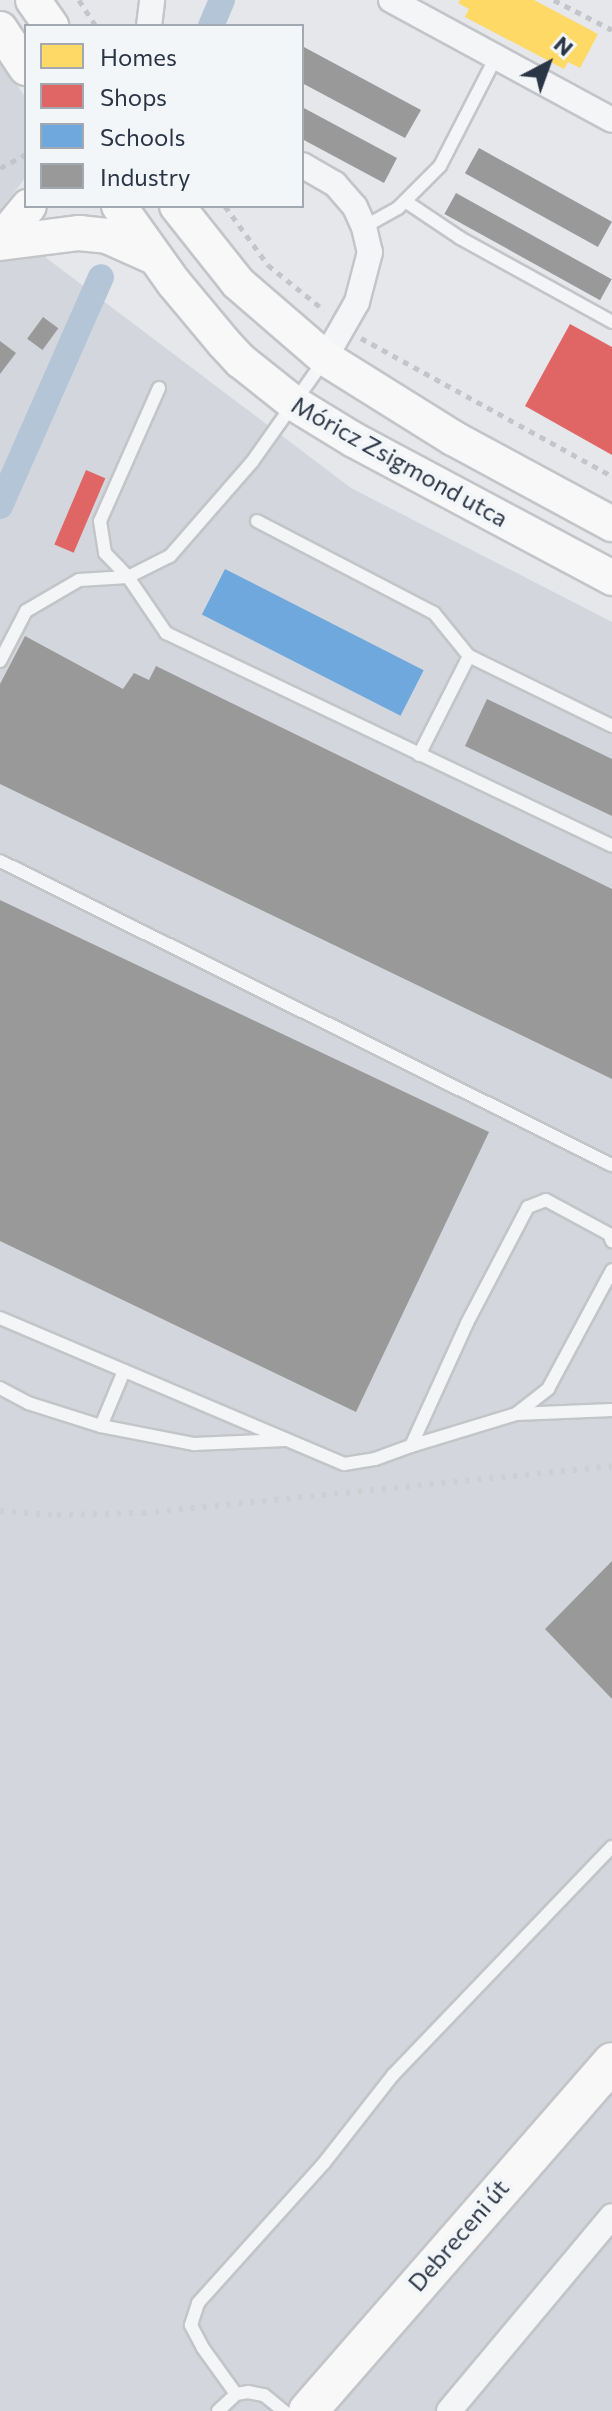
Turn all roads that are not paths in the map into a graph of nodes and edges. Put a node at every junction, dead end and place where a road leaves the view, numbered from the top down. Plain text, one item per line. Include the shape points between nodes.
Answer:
1 (33, 0) edge
2 (152, 0) edge
3 (391, 0) edge
4 (50, 24) edge
5 (149, 24) edge
6 (0, 29) edge
7 (496, 57) junction
8 (24, 65) edge
9 (612, 120) edge
10 (304, 166) edge
11 (405, 201) junction
12 (27, 208) edge
13 (120, 208) edge
14 (179, 208) edge
15 (364, 227) junction
16 (0, 242) edge
17 (155, 257) junction
18 (612, 322) edge
19 (325, 358) junction
20 (159, 388) dead end
21 (295, 404) junction
22 (257, 521) dead end
23 (612, 524) edge
24 (128, 577) junction
25 (612, 578) edge
26 (469, 656) junction
27 (0, 661) edge
28 (612, 726) edge
29 (419, 755) junction
30 (612, 846) edge
31 (0, 861) edge
32 (612, 1165) edge
33 (612, 1241) edge
34 (612, 1270) edge
35 (0, 1318) edge
36 (124, 1371) junction
37 (0, 1388) edge
38 (612, 1410) edge
39 (516, 1414) junction
40 (101, 1426) junction
41 (288, 1439) junction
42 (411, 1446) junction
43 (612, 1847) edge
44 (612, 2062) edge
45 (612, 2216) edge
46 (236, 2394) junction
47 (453, 2410) edge
48 (218, 2411) edge
49 (284, 2411) edge
50 (308, 2411) edge

1 - 4 main road
2 - 5 street
3 - 7 street
6 - 8 main road
7 - 9 street
7 - 11 lane via 440,166
10 - 15 street via 335,184
11 - 15 lane
11 - 18 lane via 460,238
12 - 16 main road
13 - 17 main road, Móricz Zsigmond utca
14 - 19 main road, Móricz Zsigmond utca via 238,283
15 - 19 street via 370,252 366,275
16 - 17 main road via 79,233 107,236
17 - 21 main road, Móricz Zsigmond utca via 241,361
19 - 21 lane
19 - 23 main road, Móricz Zsigmond utca via 453,438
20 - 24 lane via 100,521 105,553
21 - 24 lane via 170,556
21 - 25 main road, Móricz Zsigmond utca
22 - 26 lane via 434,613
24 - 27 lane via 79,580 26,611
24 - 29 lane via 166,633
26 - 28 lane
26 - 29 lane
29 - 30 lane
31 - 32 lane
33 - 42 lane via 609,1234 546,1200 528,1207
34 - 39 lane via 548,1389
35 - 36 lane
36 - 40 lane
36 - 41 lane
37 - 40 lane via 28,1403
38 - 39 lane
39 - 42 lane
40 - 41 lane via 194,1444
41 - 42 lane via 344,1464
43 - 46 lane via 393,2075 324,2163 198,2303 191,2325
44 - 50 main road, Debreceni út
45 - 47 street
46 - 48 lane
46 - 49 lane via 264,2395

